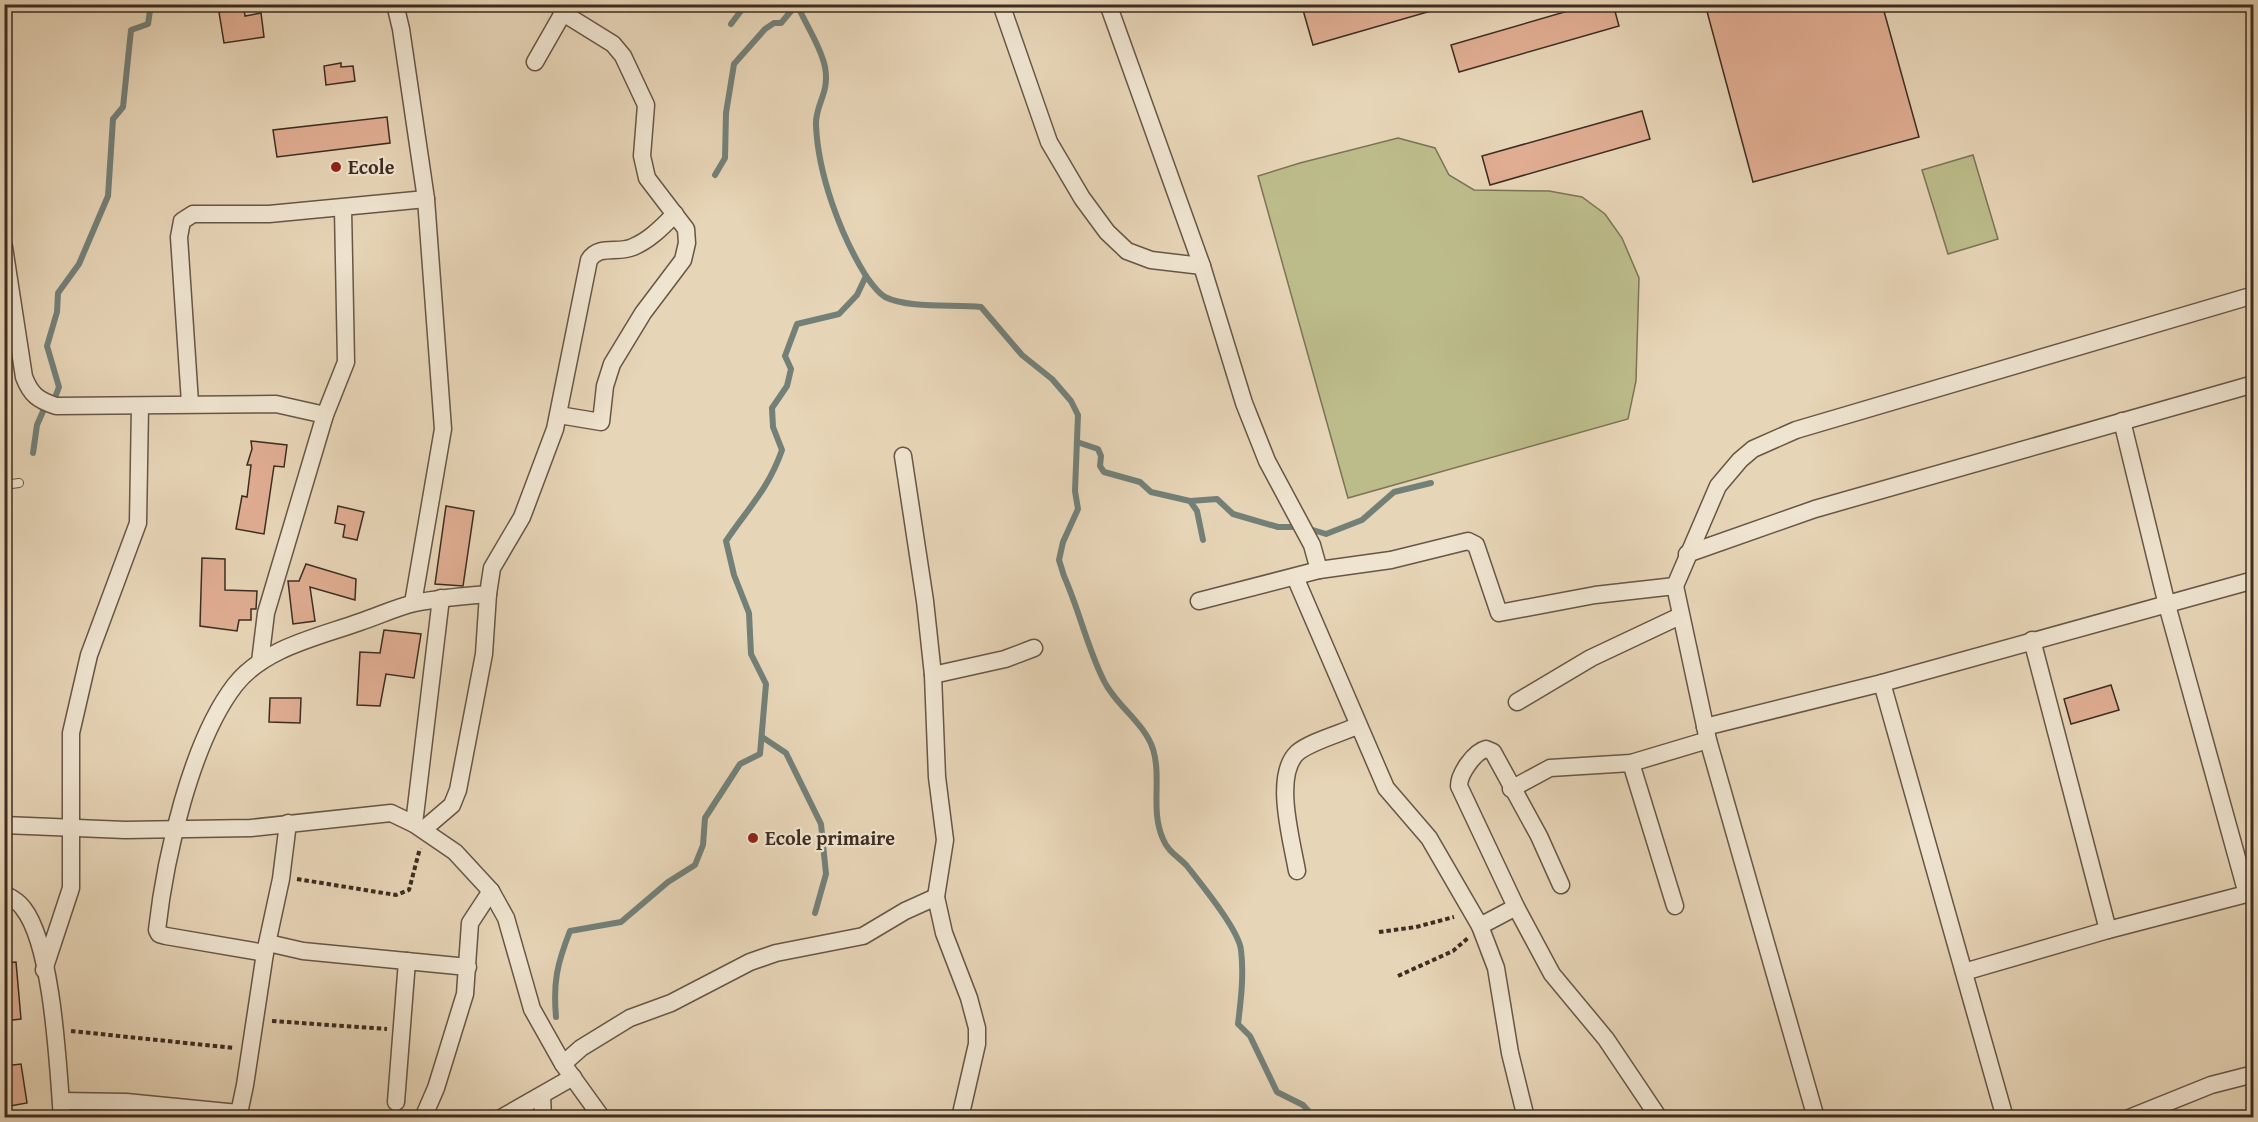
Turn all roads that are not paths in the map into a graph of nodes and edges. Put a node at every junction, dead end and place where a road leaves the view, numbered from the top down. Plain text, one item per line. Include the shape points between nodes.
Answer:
1 (395, 4) edge
2 (1001, 4) edge
3 (1108, 4) edge
4 (561, 9) edge
5 (535, 62) dead end
6 (426, 199) junction
7 (343, 209) junction
8 (675, 214) junction
9 (4, 247) edge
10 (1202, 266) junction
11 (2253, 295) edge
12 (2253, 384) edge
13 (190, 403) junction
14 (140, 406) junction
15 (325, 415) junction
16 (559, 415) junction
17 (2122, 421) junction
18 (903, 456) dead end
19 (19, 483) dead end
20 (4, 485) edge
21 (1688, 554) junction
22 (1319, 570) junction
23 (1295, 577) junction
24 (2253, 580) edge
25 (1675, 586) junction
26 (488, 594) junction
27 (441, 598) junction
28 (1199, 601) dead end
29 (413, 603) junction
30 (2168, 605) junction
31 (1680, 616) junction
32 (2032, 640) junction
33 (1034, 648) dead end
34 (260, 662) junction
35 (933, 675) junction
36 (1882, 683) junction
37 (1517, 702) dead end
38 (1357, 726) junction
39 (1707, 734) junction
40 (1631, 763) junction
41 (1511, 789) junction
42 (288, 823) junction
43 (4, 825) edge
44 (419, 826) junction
45 (71, 828) junction
46 (175, 829) junction
47 (1297, 871) dead end
48 (1561, 885) dead end
49 (491, 891) junction
50 (2250, 893) edge
51 (4, 894) edge
52 (936, 897) junction
53 (1675, 906) dead end
54 (1516, 907) junction
55 (1480, 926) junction
56 (2108, 930) junction
57 (266, 948) junction
58 (407, 961) junction
59 (468, 967) junction
60 (44, 970) junction
61 (1964, 972) junction
62 (568, 1070) junction
63 (2253, 1074) edge
64 (542, 1096) junction
65 (396, 1102) dead end
66 (61, 1109) edge
67 (238, 1115) edge
68 (423, 1118) edge
69 (501, 1118) edge
70 (543, 1118) edge
71 (602, 1118) edge
72 (960, 1118) edge
73 (1526, 1118) edge
74 (1659, 1118) edge
75 (1816, 1118) edge
76 (2005, 1118) edge
77 (2129, 1118) edge

1 - 6 street
2 - 10 street via 1049,142 1107,232 1127,251 1150,260
3 - 10 street
4 - 5 street
4 - 8 street via 613,44 623,56 646,105 642,156 647,178
6 - 7 street
6 - 29 street via 443,429
7 - 13 street via 193,214 182,221 179,237
7 - 15 street via 346,362
8 - 16 street via 645,242 630,249 603,250 589,260
8 - 16 street via 686,229 683,260 621,345 605,386 602,420
9 - 14 street via 24,377 30,393 56,406
10 - 22 street via 1259,442 1303,527
11 - 21 street via 1796,430 1753,449 1718,486
12 - 17 street
13 - 14 street
13 - 15 street via 276,404
14 - 45 street via 140,515 89,656 71,734
15 - 34 street via 266,613
16 - 26 street via 522,517 492,568
17 - 21 street via 1815,509
17 - 30 street
18 - 35 street
19 - 20 lane
21 - 25 street
22 - 23 street
22 - 25 street via 1391,560 1468,541 1476,545 1499,613 1634,589
23 - 28 street
23 - 38 street
24 - 30 street
25 - 31 street
26 - 27 street
26 - 44 street via 484,654 458,790 452,805
27 - 29 street
27 - 44 street
29 - 34 street
30 - 32 street
30 - 50 street
31 - 37 street via 1591,658
31 - 39 street
32 - 36 street
32 - 56 street
33 - 35 street
34 - 46 street via 236,685 202,744
35 - 52 street via 937,777 945,840
36 - 39 street
36 - 61 street
38 - 47 street via 1298,752 1287,766 1287,811
38 - 55 street via 1386,788 1429,838
39 - 40 street
39 - 75 street
40 - 41 street via 1550,768
40 - 53 street
41 - 48 street via 1539,836
41 - 54 street via 1492,752 1486,749 1480,750 1459,780
42 - 44 street via 391,813
42 - 46 street via 251,828
42 - 57 street
43 - 45 street
44 - 49 street via 455,852
45 - 46 street
45 - 60 street via 71,888
46 - 57 street via 165,870 159,934
49 - 59 street via 470,923
49 - 62 street via 506,918 532,1010
50 - 56 street
51 - 60 street via 23,908 38,939
52 - 62 street via 863,936 750,962 671,1003 630,1018 581,1048
52 - 72 street via 944,933 977,1028
54 - 55 street
54 - 74 street via 1552,974 1606,1039
55 - 73 street via 1496,968
56 - 61 street
57 - 58 street
57 - 67 street
58 - 59 street
58 - 65 street
59 - 68 street via 465,994
60 - 66 street via 55,1031
61 - 76 street
62 - 64 street
62 - 71 street
63 - 77 street via 2211,1085
64 - 69 street
64 - 70 street
66 - 67 street via 126,1102

